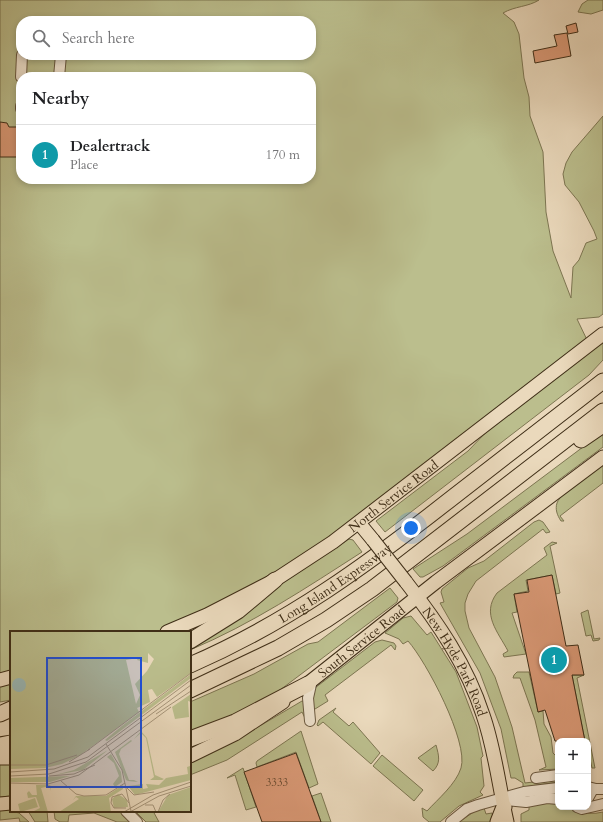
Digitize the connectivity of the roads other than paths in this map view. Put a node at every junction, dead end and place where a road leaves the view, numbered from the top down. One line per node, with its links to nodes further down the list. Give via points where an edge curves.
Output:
1 (22, 60): 3 (street)
2 (60, 60): 4 (street)
3 (21, 72)
4 (59, 72)
5 (603, 334): 11 (main road, North Service Road)
6 (603, 381): 16 (highway, Long Island Expressway, via 381,554 268,627)
7 (603, 411): 10 (highway, Long Island Expressway)
8 (603, 425): 10 (highway, via 568,449)
9 (603, 457): 13 (main road, South Service Road)
10 (541, 460): 20 (highway, Long Island Expressway, via 395,573 332,616 252,662)
11 (359, 522): 12 (main road, North Service Road); 13 (main road, New Hyde Park Road, bridge)
12 (275, 580): 14 (main road, North Service Road); 15 (highway, via 238,611)
13 (418, 596): 19 (main road, South Service Road); 36 (main road, New Hyde Park Road, via 446,635 478,700)
14 (169, 631)
15 (191, 640)
16 (191, 665)
17 (10, 677): 18 (main road)
18 (0, 680)
19 (310, 682): 25 (street); 26 (highway, via 235,722); 29 (main road, South Service Road, via 275,709 235,734)
20 (191, 690)
21 (10, 709): 22 (highway)
22 (0, 714)
23 (10, 718): 24 (highway)
24 (0, 720)
25 (310, 721)
26 (191, 739)
27 (10, 743): 28 (highway)
28 (0, 745)
29 (191, 756)
30 (555, 775): 31 (street)
31 (536, 778)
32 (555, 788): 36 (street, via 524,792)
33 (592, 792): 38 (street)
34 (555, 799): 36 (street)
35 (10, 803): 37 (main road)
36 (503, 803): 42 (street, via 472,807); 43 (highway); 44 (main road, New Hyde Park Road)
37 (0, 804)
38 (602, 805): 39 (street)
39 (591, 807)
40 (127, 812): 41 (street)
41 (136, 822)
42 (451, 822)
43 (498, 822)
44 (507, 822)

